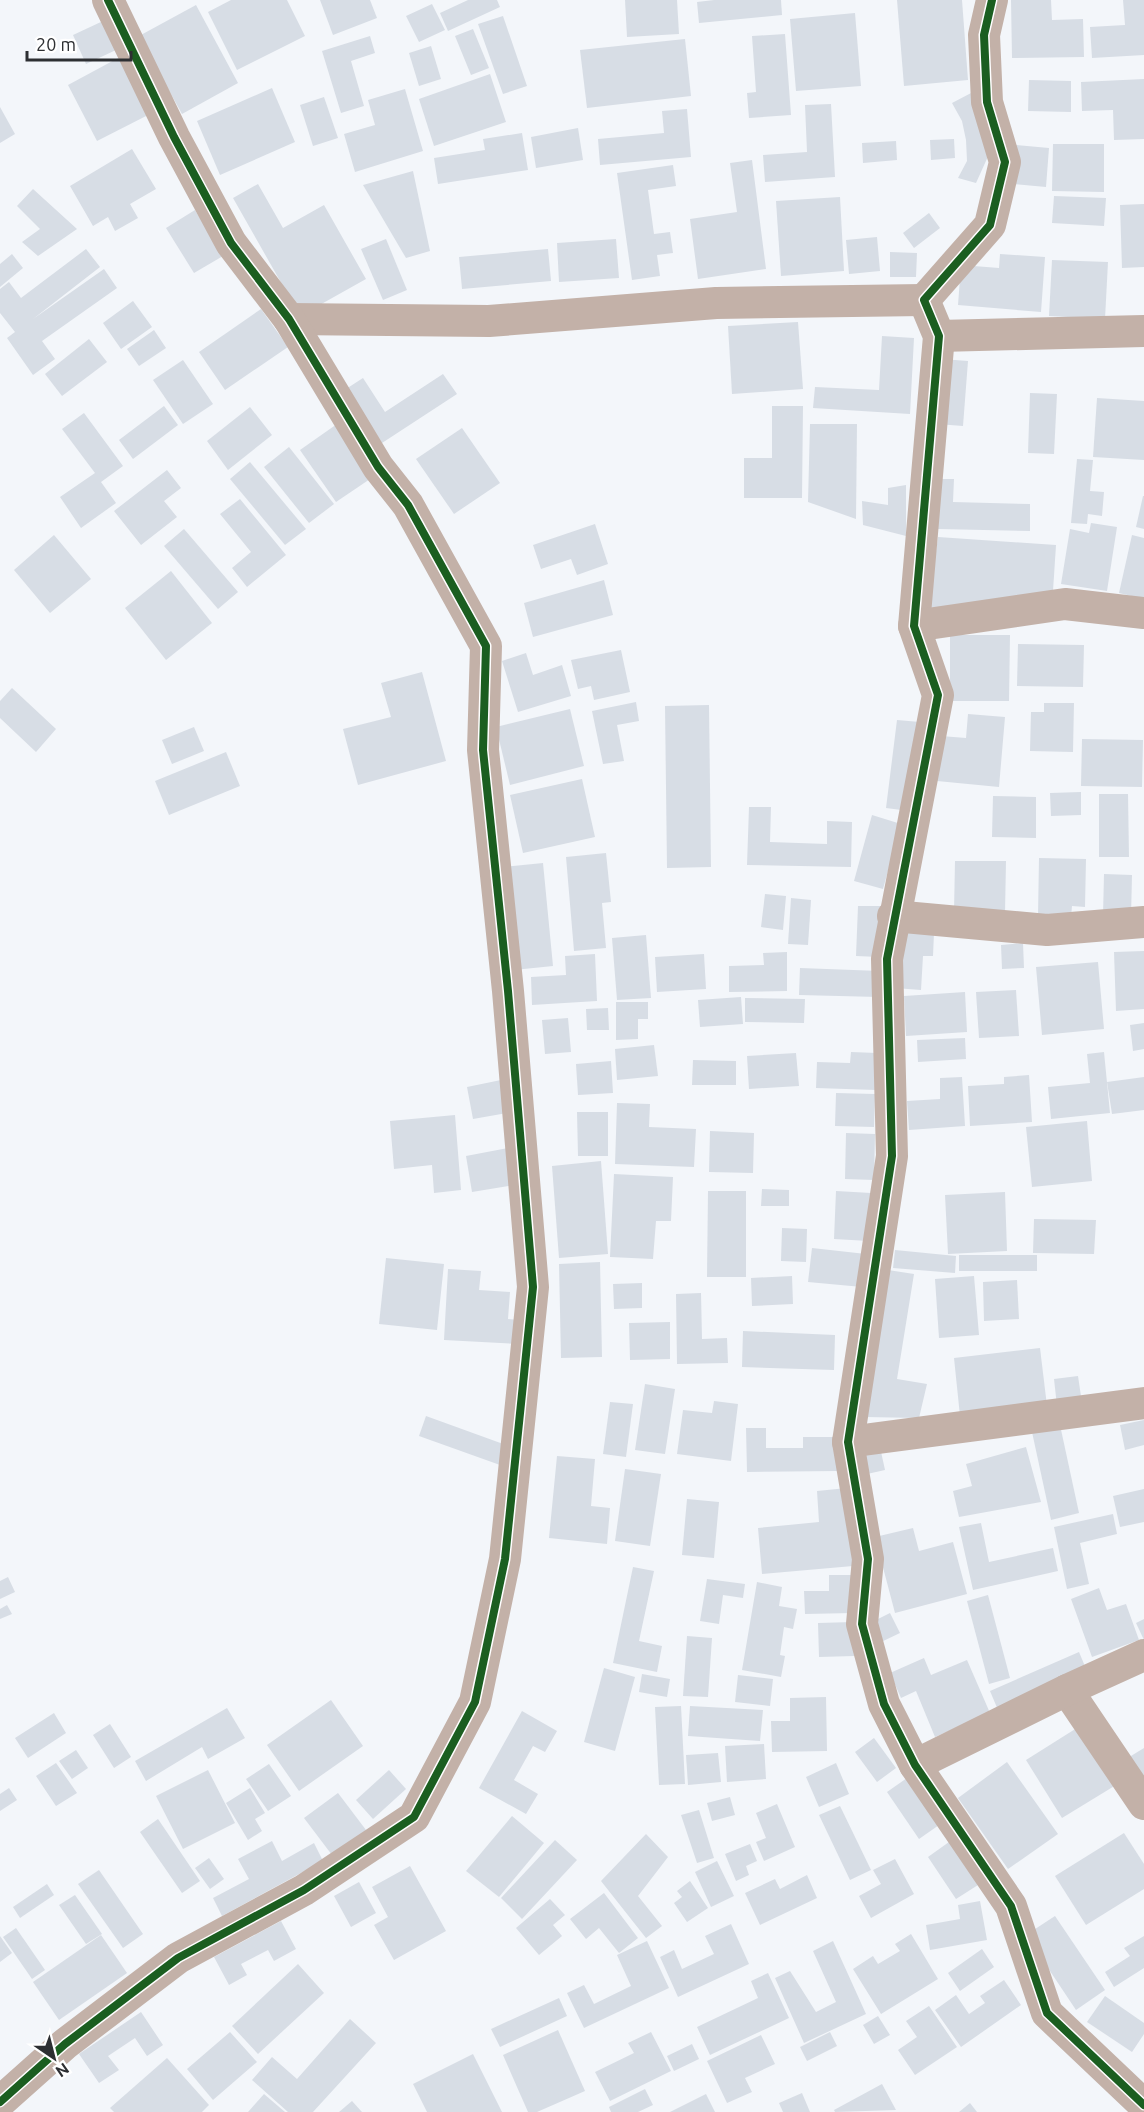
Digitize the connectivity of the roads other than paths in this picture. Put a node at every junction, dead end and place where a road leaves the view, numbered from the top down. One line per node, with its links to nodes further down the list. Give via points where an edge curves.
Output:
1 (108, 0): 4 (street, via 231,243)
2 (992, 0): 3 (street, via 984,35 987,102 1005,162 990,225)
3 (924, 300): 4 (street, via 716,303 489,321); 6 (street)
4 (289, 319): 17 (street, via 378,467 408,506 486,646 483,750 533,1287 504,1559 475,1702 414,1817 304,1890 178,1958 65,2044)
5 (1144, 331): 6 (street)
6 (939, 336): 8 (street)
7 (1144, 613): 8 (street, via 1065,604)
8 (914, 626): 9 (street, via 938,696)
9 (893, 916): 10 (street, via 1047,930); 12 (street, via 887,959 892,1156)
10 (1144, 922)
11 (1144, 1403): 12 (street)
12 (848, 1442): 15 (street, via 868,1559 862,1623 884,1704)
13 (1144, 1655): 14 (street)
14 (1067, 1690): 15 (street); 16 (street)
15 (915, 1765): 18 (street, via 1011,1906 1047,2013)
16 (1144, 1804)
17 (0, 2102)
18 (1144, 2105)

